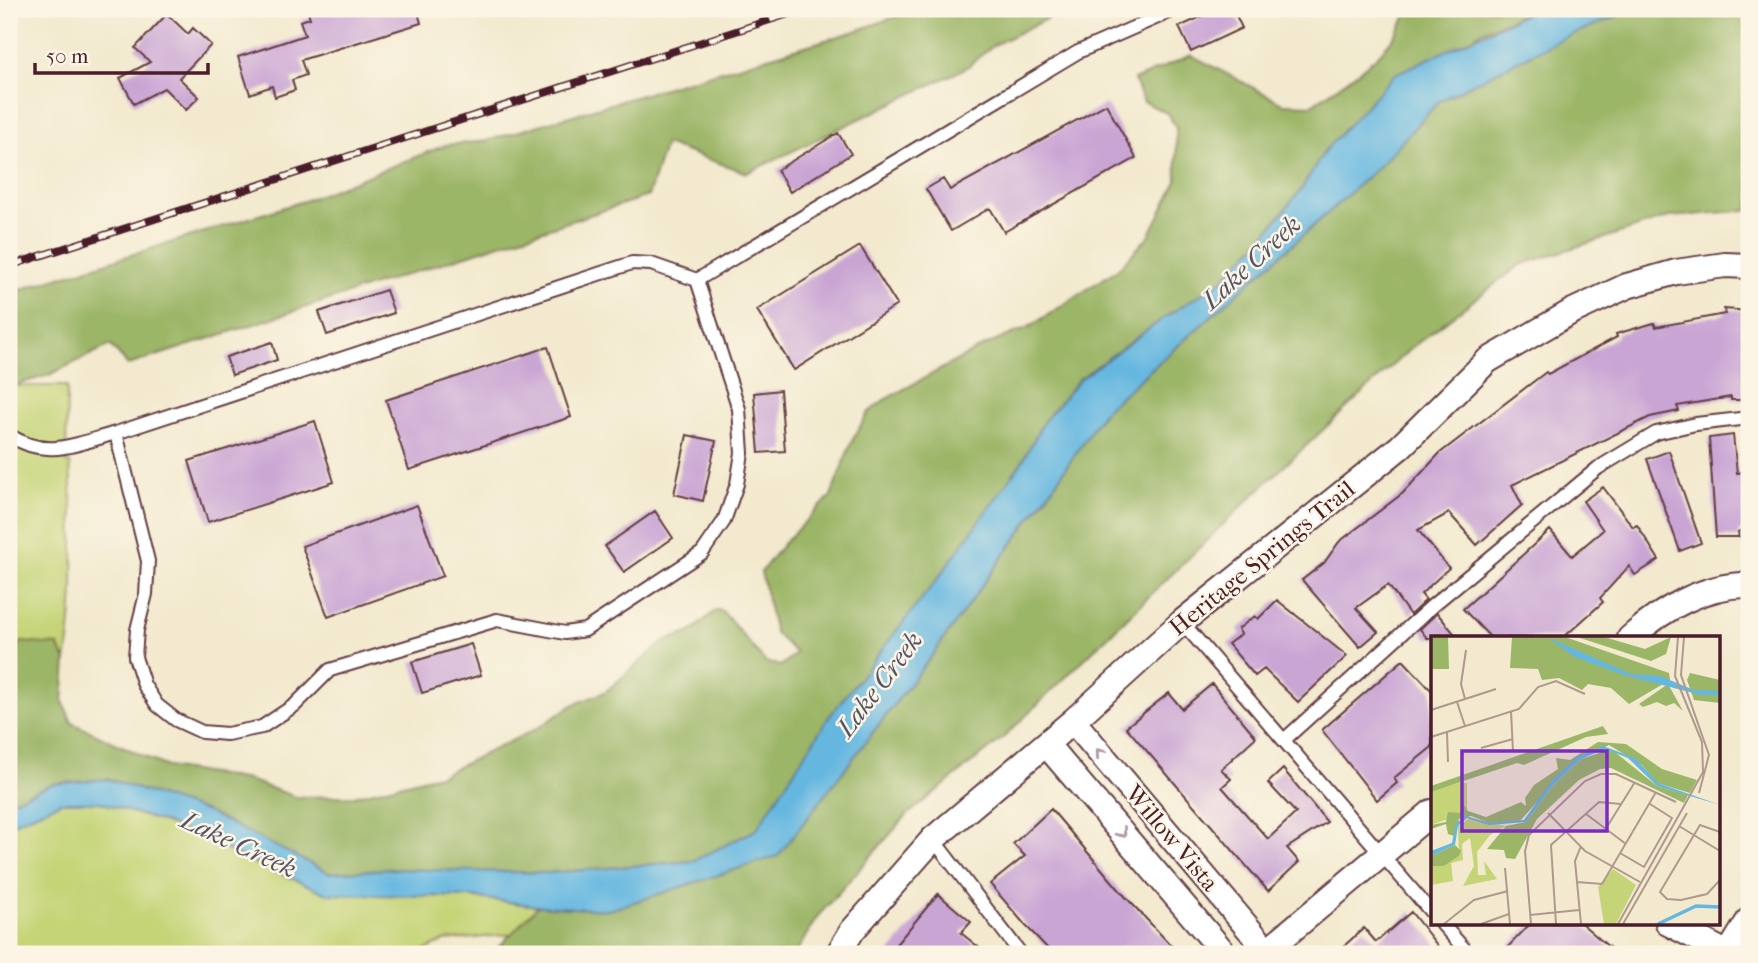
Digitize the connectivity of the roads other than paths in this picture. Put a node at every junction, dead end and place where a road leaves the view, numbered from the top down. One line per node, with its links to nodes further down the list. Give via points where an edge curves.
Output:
1 (1176, 9): 3 (lane, via 1077,52)
2 (1749, 266): 8 (street, Heritage Springs Trail, via 1676,272 1627,286 1571,312 1487,361 1399,447)
3 (697, 280): 5 (lane, via 651,264 632,263); 5 (lane, via 740,410 743,453 724,521 702,553 585,630 565,633 497,620 330,670 295,705 262,727 228,734 202,732 157,705 144,685 135,657 148,561)
4 (1749, 418): 11 (lane, via 1656,433 1598,468 1432,606)
5 (116, 433): 6 (lane, via 53,450 26,447)
6 (9, 435)
7 (1749, 586): 9 (street, via 1730,585 1689,599 1652,618)
8 (1182, 622): 10 (street, Heritage Springs Trail); 11 (lane)
9 (1632, 636)
10 (1073, 721): 12 (street, Heritage Springs Trail); 20 (street, Willow Vista, one-way to 10)
11 (1284, 740): 15 (lane)
12 (1046, 744): 14 (street, Heritage Springs Trail); 23 (street, Willow Vista, one-way to 23)
13 (1431, 814): 15 (street)
14 (933, 839): 21 (street, Heritage Springs Trail); 22 (lane)
15 (1381, 855): 16 (lane); 20 (street)
16 (1431, 911)
17 (1749, 920): 25 (street)
18 (1443, 925): 24 (lane)
19 (1672, 925): 25 (street)
20 (1267, 953)
21 (838, 954)
22 (1021, 954)
23 (1225, 954)
24 (1469, 954)
25 (1728, 954)

